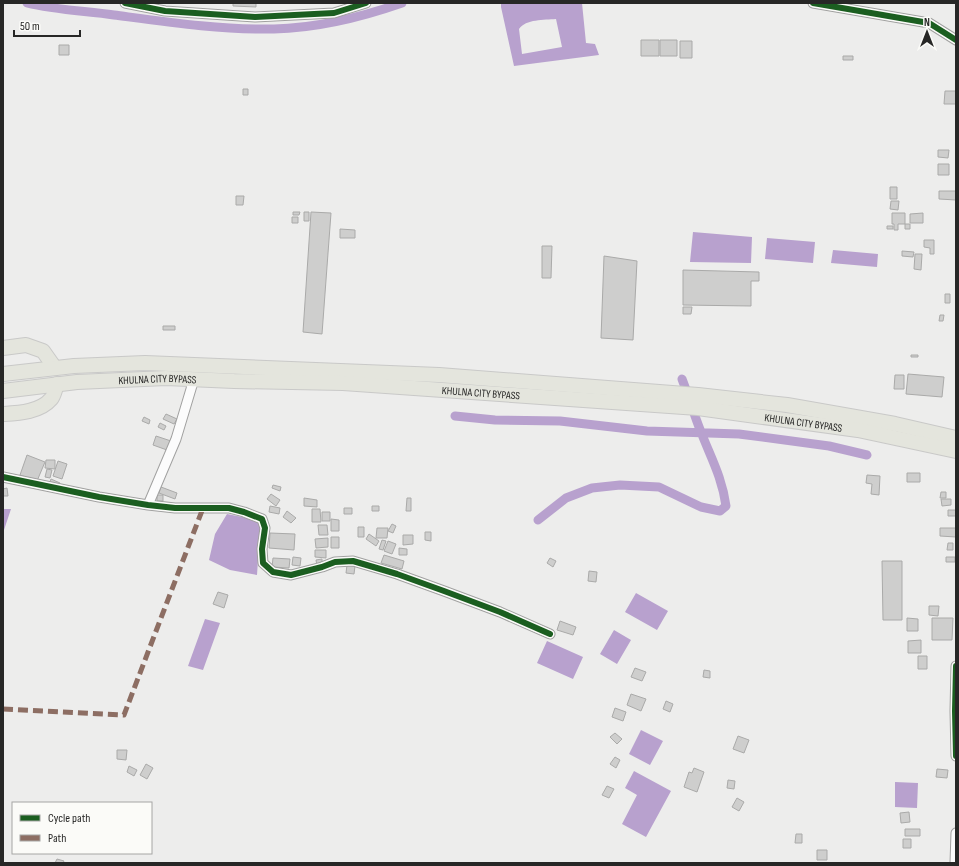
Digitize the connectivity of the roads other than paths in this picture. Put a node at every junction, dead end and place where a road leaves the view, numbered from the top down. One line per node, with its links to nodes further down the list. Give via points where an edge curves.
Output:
1 (125, 3): 2 (street, via 165,11 255,17 334,13)
2 (366, 3)
3 (813, 3): 4 (street, via 929,23)
4 (956, 40)
5 (3, 348): 6 (highway, via 26,345 43,351)
6 (54, 368): 7 (highway, KHULNA CITY BYPASS); 12 (highway, KHULNA CITY BYPASS, via 145,363 439,375 698,395 787,405 895,424)
7 (3, 374)
8 (194, 379): 9 (highway, KHULNA CITY BYPASS, via 122,379); 13 (highway, KHULNA CITY BYPASS, via 343,383 698,408 858,430); 15 (street, via 176,438)
9 (57, 384): 10 (highway, KHULNA CITY BYPASS); 11 (highway, via 52,399 41,406 24,412)
10 (3, 391)
11 (3, 414)
12 (956, 438)
13 (956, 451)
14 (3, 477): 15 (street)
15 (148, 505): 16 (street, via 229,508 262,519 266,528 262,549 263,563 273,572 291,575 322,568 335,562 353,561 444,591)
16 (550, 634)
17 (956, 666): 18 (street)
18 (956, 756)
19 (956, 833): 20 (street)
20 (955, 863)

